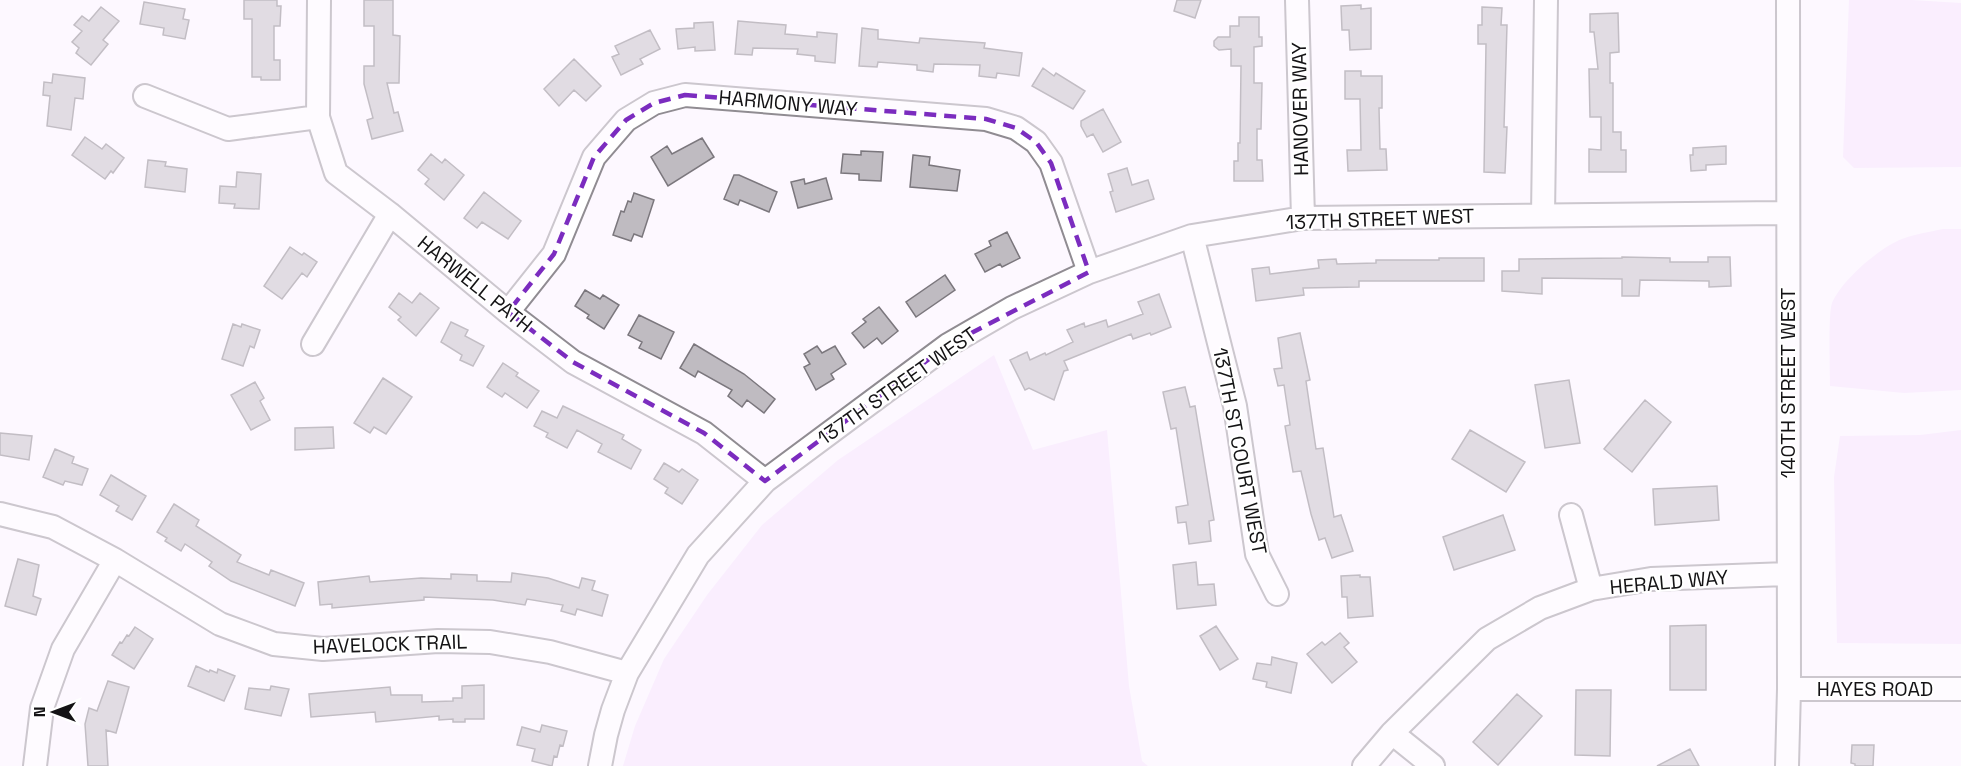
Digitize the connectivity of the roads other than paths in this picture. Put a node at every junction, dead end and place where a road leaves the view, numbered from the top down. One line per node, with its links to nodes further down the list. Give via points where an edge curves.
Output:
1 (319, 0): 6 (street, HARWELL PATH)
2 (1297, 0): 10 (street, HANOVER WAY)
3 (1546, 0): 9 (street)
4 (1788, 0): 7 (street, 140TH STREET WEST)
5 (145, 96): 6 (street, via 228,129)
6 (318, 117): 8 (street, HARWELL PATH, via 336,173)
7 (1787, 213): 9 (street, 137TH STREET WEST); 19 (street, 140TH STREET WEST)
8 (390, 214): 13 (street, HARWELL PATH); 14 (street)
9 (1543, 215): 10 (street, 137TH STREET WEST)
10 (1302, 218): 11 (street, 137TH STREET WEST)
11 (1192, 236): 12 (street, 137TH STREET WEST); 21 (street, 137TH ST COURT WEST, via 1235,406 1257,554)
12 (1089, 272): 13 (street, HARMONY WAY, via 1051,163 1036,142 1016,128 986,119 685,95 654,103 626,120 594,158 554,254); 15 (street, 137TH STREET WEST, via 1012,308 948,345)
13 (508, 312): 15 (street, HARWELL PATH, via 573,362 704,433)
14 (313, 344)
15 (765, 481): 22 (street, 137TH STREET WEST, via 698,555)
16 (0, 514): 18 (street, HAVELOCK TRAIL, via 53,527)
17 (1571, 515): 20 (street)
18 (116, 560): 22 (street, HAVELOCK TRAIL, via 220,624 274,644 323,649 438,641 490,642 550,652); 26 (street, via 63,648 42,708)
19 (1788, 574): 20 (street, HERALD WAY, via 1651,579); 23 (street, 140TH STREET WEST)
20 (1591, 589): 25 (street, HERALD WAY, via 1540,608 1487,639)
21 (1277, 594)
22 (627, 674): 27 (street, 137TH STREET WEST, via 610,718)
23 (1789, 689): 24 (street, HAYES ROAD); 30 (street, 140TH STREET WEST)
24 (1961, 689)
25 (1392, 733): 28 (street, HERALD WAY); 29 (street)
26 (35, 766)
27 (600, 766)
28 (1364, 766)
29 (1433, 766)
30 (1787, 766)

